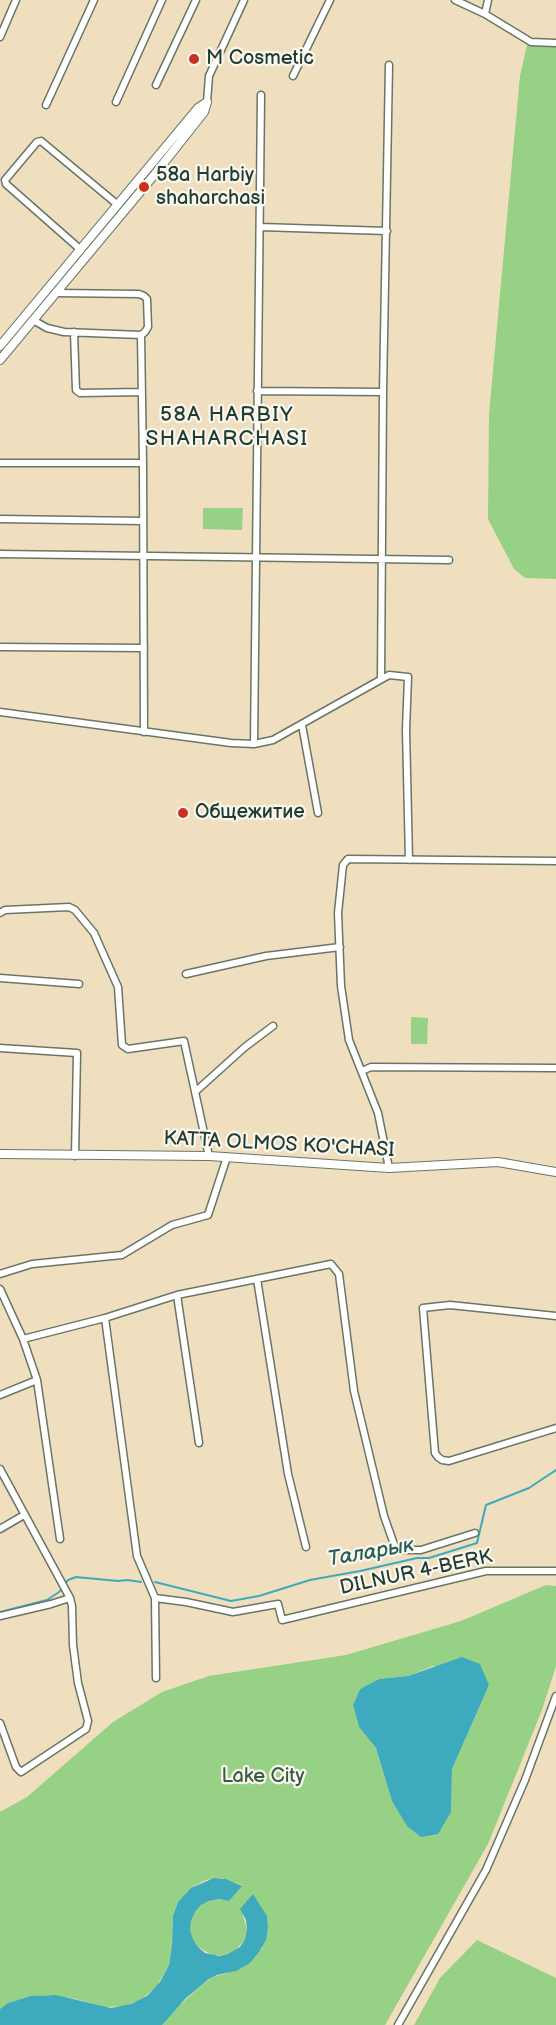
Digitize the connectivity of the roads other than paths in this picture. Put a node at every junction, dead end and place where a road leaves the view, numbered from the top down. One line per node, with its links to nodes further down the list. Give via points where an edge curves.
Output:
1 (16, 0): 10 (street)
2 (94, 0): 18 (street)
3 (162, 0): 16 (street)
4 (196, 0): 14 (street)
5 (244, 0): 17 (street, via 209,76)
6 (330, 0): 13 (street)
7 (455, 0): 9 (street)
8 (488, 0): 9 (street)
9 (485, 14): 11 (street, via 531,42)
10 (0, 37)
11 (556, 43)
12 (389, 65): 21 (street)
13 (293, 75)
14 (156, 85)
15 (261, 95): 20 (street)
16 (116, 102)
17 (207, 102): 19 (street); 23 (street, via 204,112)
18 (46, 105)
19 (118, 205): 22 (street); 22 (street, via 41,141 5,180)
20 (260, 227): 21 (street); 29 (street)
21 (387, 231): 31 (street)
22 (81, 250): 27 (street)
23 (55, 293): 24 (street); 26 (street, via 144,296 148,327)
24 (33, 320): 25 (street, via 47,328); 28 (street)
25 (74, 332): 26 (street); 30 (street, via 76,390)
26 (141, 335): 30 (street)
27 (0, 346)
28 (0, 360)
29 (258, 391): 31 (street); 38 (street)
30 (142, 392): 33 (street)
31 (383, 392): 39 (street)
32 (0, 463): 33 (street)
33 (143, 463): 35 (street)
34 (0, 519): 35 (street)
35 (143, 521): 37 (street)
36 (0, 554): 37 (street)
37 (144, 557): 38 (street); 42 (street)
38 (257, 559): 39 (street); 47 (street)
39 (381, 559): 40 (street); 43 (street)
40 (449, 560)
41 (0, 647): 42 (street)
42 (144, 648): 46 (street)
43 (381, 679): 45 (street); 49 (street, via 408,677)
44 (0, 712): 46 (street)
45 (302, 725): 47 (street, via 273,740); 48 (street)
46 (144, 732): 47 (street)
47 (254, 744)
48 (318, 813)
49 (409, 860): 50 (street); 52 (street, via 348,859 343,865)
50 (556, 861)
51 (0, 913): 60 (street, via 69,907 75,910 94,933 118,987 122,1045 128,1049 184,1041)
52 (340, 947): 53 (street, via 266,956); 59 (street, via 349,1040)
53 (186, 974)
54 (0, 978): 55 (street)
55 (79, 984)
56 (273, 1026): 60 (street)
57 (0, 1048): 62 (street, via 78,1053)
58 (556, 1068): 59 (street, via 371,1067)
59 (362, 1071): 65 (street, via 378,1113)
60 (195, 1092): 63 (street)
61 (0, 1154): 62 (street, KATTA OLMOS KO'CHASI)
62 (75, 1156): 63 (street, KATTA OLMOS KO'CHASI)
63 (209, 1156): 64 (street, KATTA OLMOS KO'CHASI)
64 (227, 1157): 65 (street, KATTA OLMOS KO'CHASI); 67 (street, via 208,1215 172,1225 122,1255 32,1264)
65 (388, 1168): 66 (street, KATTA OLMOS KO'CHASI, via 498,1162)
66 (556, 1172)
67 (0, 1274)
68 (257, 1279): 70 (street); 83 (street, via 331,1264 339,1274 354,1391 396,1550 421,1550); 85 (street, via 288,1474)
69 (0, 1289): 71 (street)
70 (177, 1295): 74 (street); 79 (street)
71 (7, 1304): 72 (street); 75 (street)
72 (0, 1308)
73 (556, 1316): 78 (street, via 450,1305 423,1308 438,1457 449,1461)
74 (105, 1318): 75 (street); 88 (street, via 137,1556)
75 (23, 1339): 76 (street)
76 (36, 1380): 77 (street); 84 (street)
77 (0, 1395)
78 (556, 1428)
79 (199, 1443)
80 (0, 1469): 81 (street)
81 (24, 1515): 82 (street); 87 (street)
82 (0, 1528)
83 (475, 1533)
84 (60, 1539)
85 (306, 1547)
86 (556, 1571): 88 (street, DILNUR 4-BERK, via 486,1571 282,1620 278,1604 232,1612)
87 (70, 1598): 89 (street); 92 (street, via 86,1729 21,1772)
88 (155, 1598): 90 (street)
89 (0, 1616)
90 (156, 1678)
91 (556, 1696): 93 (street, via 486,1870)
92 (0, 1723)
93 (398, 2025)

